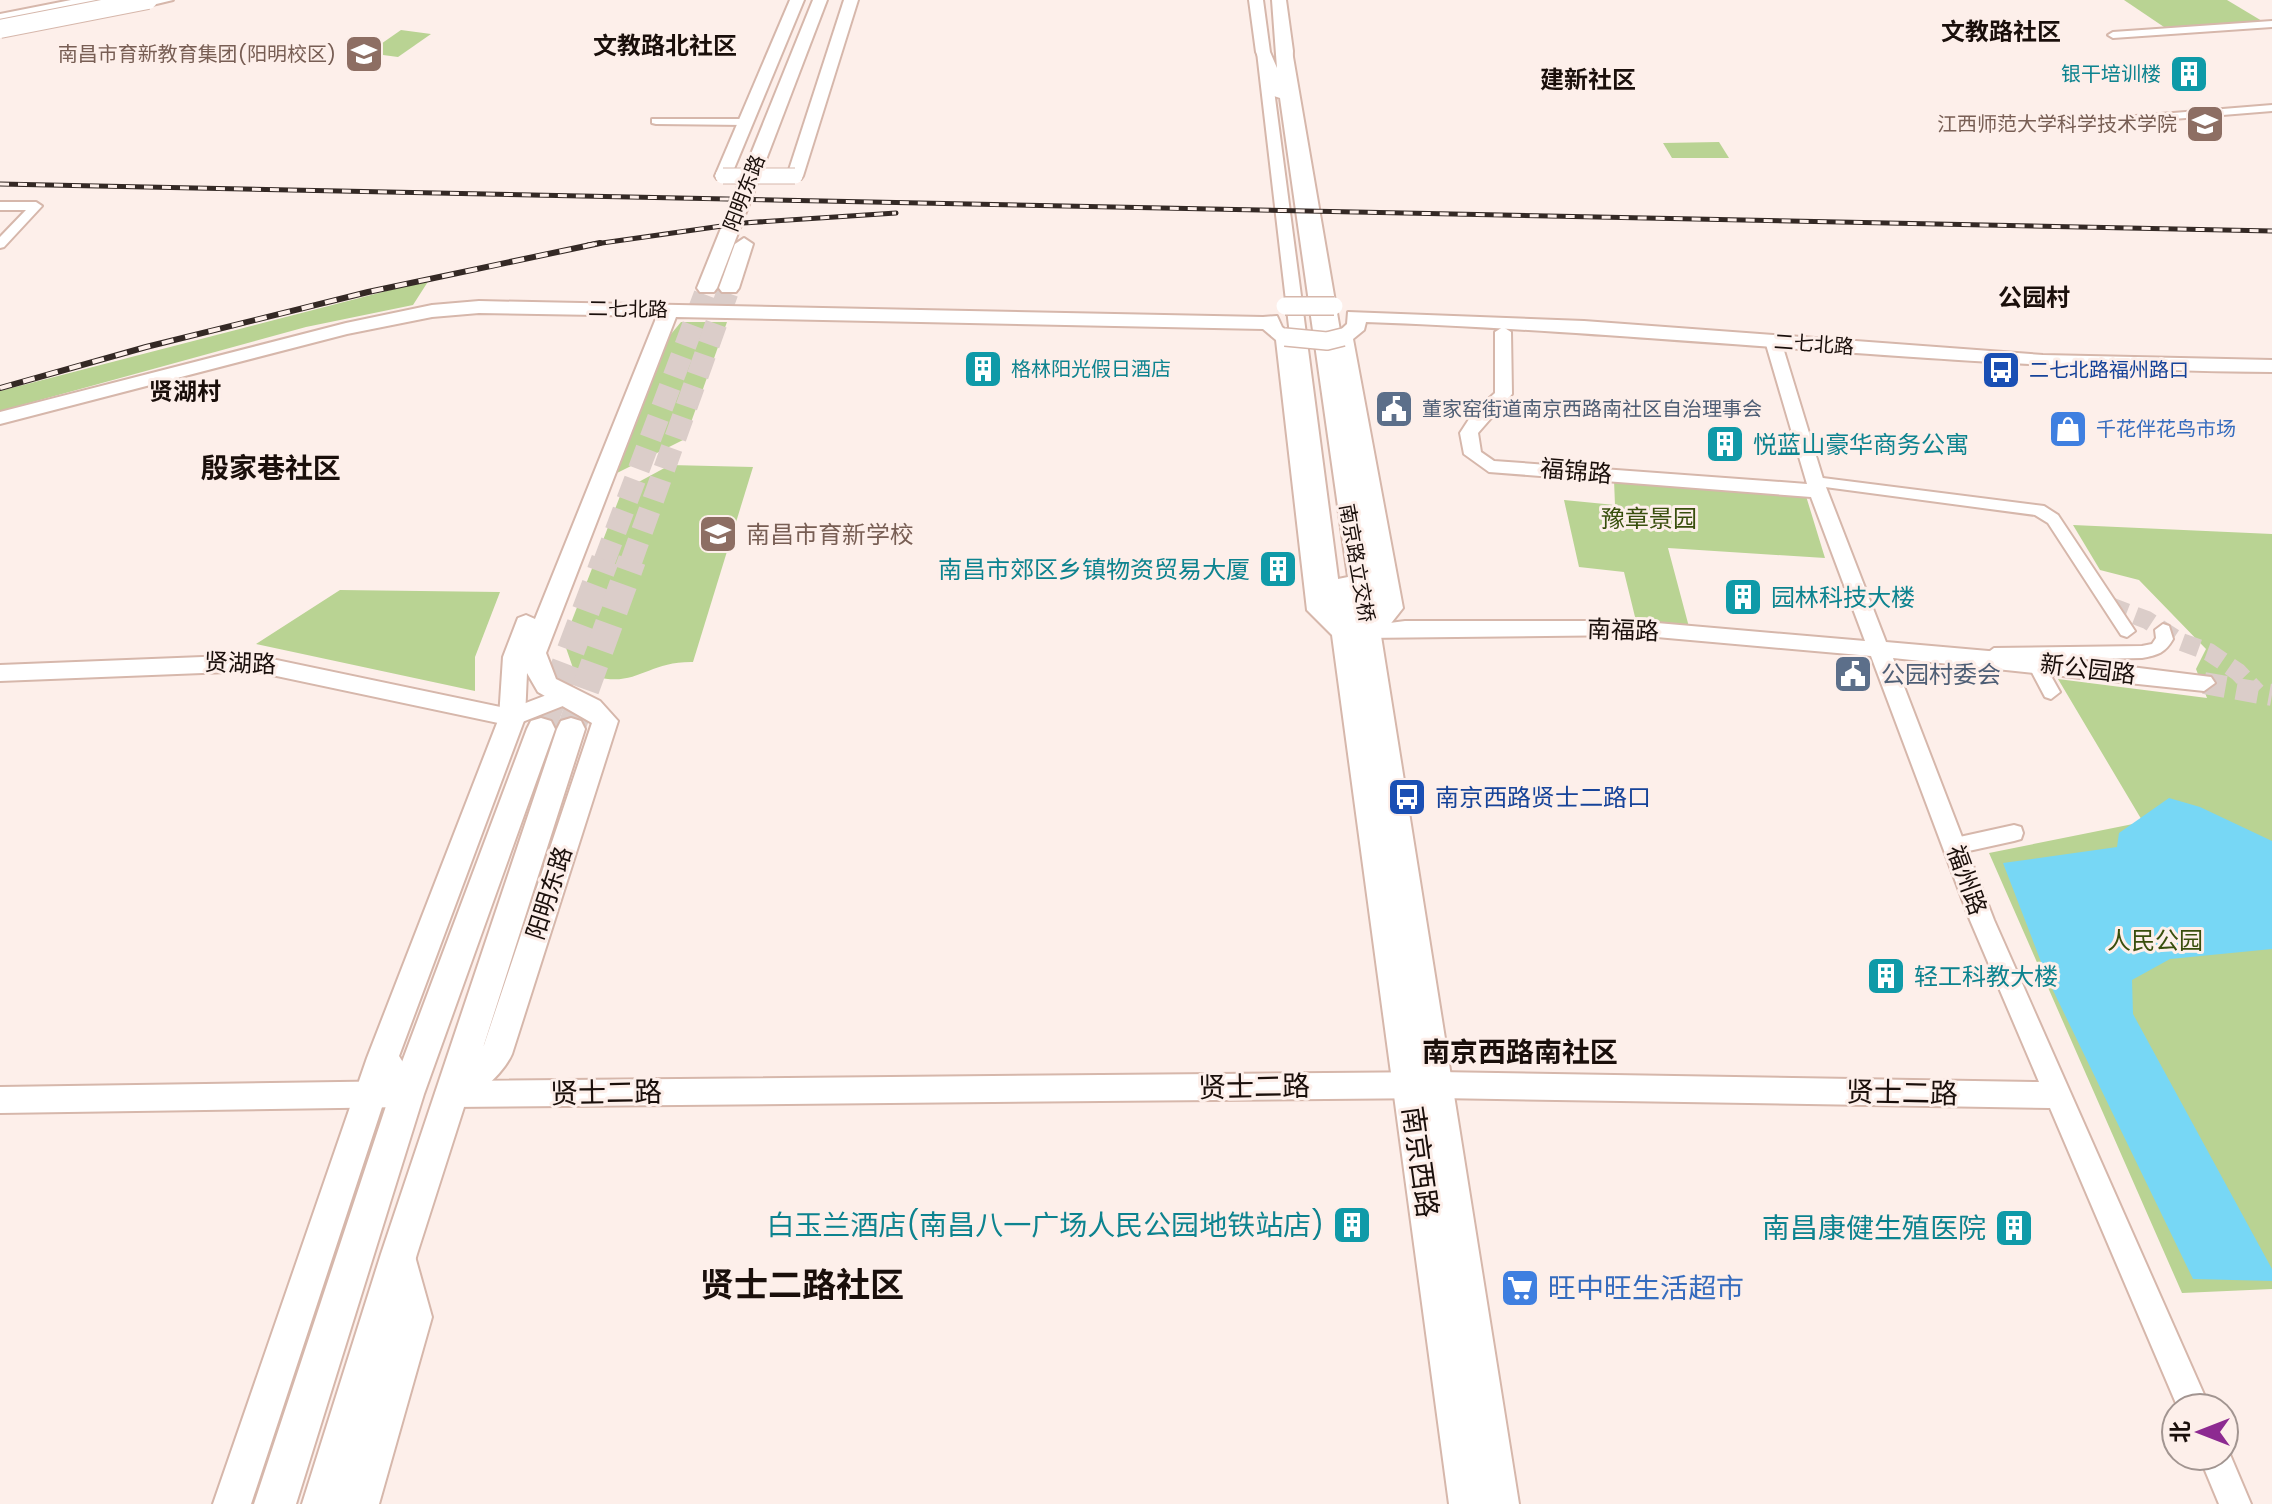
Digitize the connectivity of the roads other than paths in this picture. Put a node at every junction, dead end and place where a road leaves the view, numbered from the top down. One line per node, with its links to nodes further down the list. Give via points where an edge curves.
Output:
1 (94, 0): 12 (main road)
2 (148, 0): 14 (highway, bridge)
3 (166, 0): 14 (main road)
4 (797, 0): 20 (main road)
5 (809, 0): 16 (main road, 阳明东路, via 789,50)
6 (820, 0): 16 (main road, 阳明东路)
7 (832, 0): 16 (main road, 阳明东路)
8 (840, 0): 16 (main road, 阳明东路, via 820,53)
9 (851, 0): 20 (main road, bridge, via 795,176 723,176)
10 (1256, 0): 38 (main road, 南京路立交桥, via 1263,52 1274,77 1348,604)
11 (1279, 0): 38 (main road, 南京路立交桥, via 1286,91 1361,604)
12 (0, 18)
13 (2272, 24): 15 (street)
14 (0, 31)
15 (2113, 35)
16 (787, 101): 23 (main road, 阳明东路); 24 (main road, 阳明东路)
17 (2272, 108): 18 (street)
18 (2136, 119)
19 (656, 121): 20 (street)
20 (745, 122)
21 (0, 206): 22 (street, via 36,206)
22 (0, 244)
23 (707, 288)
24 (729, 288)
25 (1285, 306): 26 (street, bridge); 29 (main road, via 1272,313)
26 (1334, 306): 28 (main road)
27 (662, 310): 29 (main road, 二七北路); 34 (main road, 二七北路, via 432,311 267,347); 44 (main road, via 523,631); 46 (main road, 阳明东路, via 534,653 542,679)
28 (1352, 326): 29 (street, 二七北路, bridge, via 1327,341); 30 (main road, 二七北路); 31 (main road, 二七北路, via 1511,321); 38 (main road, via 1391,608)
29 (1277, 330): 38 (main road, via 1319,610)
30 (1503, 332): 31 (main road, 二七北路); 35 (street, 福锦路, via 1504,394 1469,433 1473,454 1489,466)
31 (1775, 347): 32 (main road, 二七北路, via 2153,368); 33 (main road, 二七北路, via 2152,377); 35 (street, 福州路)
32 (2272, 366)
33 (2272, 375)
34 (0, 418)
35 (1816, 487): 37 (street, 福锦路, via 2039,510 2053,519); 39 (street, 福州路)
36 (2163, 630): 40 (street, via 2165,639 2157,649 2142,652)
37 (2127, 631)
38 (1357, 632): 39 (street, 南福路, via 1634,628); 51 (main road, 南京西路)
39 (1876, 651): 40 (street, 新公园路); 49 (street, 福州路)
40 (1928, 654): 41 (street, 新公园路)
41 (2035, 663): 43 (street, 新公园路); 45 (street)
42 (0, 671): 44 (street, 贤湖路, via 258,659 493,705 507,702); 47 (street, 贤湖路, via 253,663)
43 (2204, 683)
44 (513, 688): 47 (main road)
45 (2051, 692)
46 (565, 696): 47 (street); 54 (main road, 阳明东路, via 596,707 605,721 497,1054)
47 (512, 718): 50 (main road)
48 (2014, 833): 49 (street)
49 (1955, 846): 55 (street, 福州路)
50 (383, 1058): 52 (main road); 53 (main road)
51 (1423, 1085): 54 (street, 贤士二路); 55 (street, 贤士二路); 64 (main road, 南京西路); 65 (main road, 南京西路)
52 (369, 1094): 53 (street); 56 (street); 60 (main road)
53 (407, 1094): 54 (main road, 阳明东路, via 556,729); 61 (main road, 阳明东路)
54 (451, 1094): 57 (main road, 阳明东路)
55 (2058, 1095): 58 (street, 福州路)
56 (0, 1100)
57 (399, 1254): 62 (main road, 阳明东路); 63 (main road, via 414,1317)
58 (2187, 1392)
59 (2222, 1472): 66 (street)
60 (232, 1504)
61 (275, 1504)
62 (323, 1504)
63 (360, 1504)
64 (1468, 1504)
65 (1500, 1504)
66 (2235, 1504)

